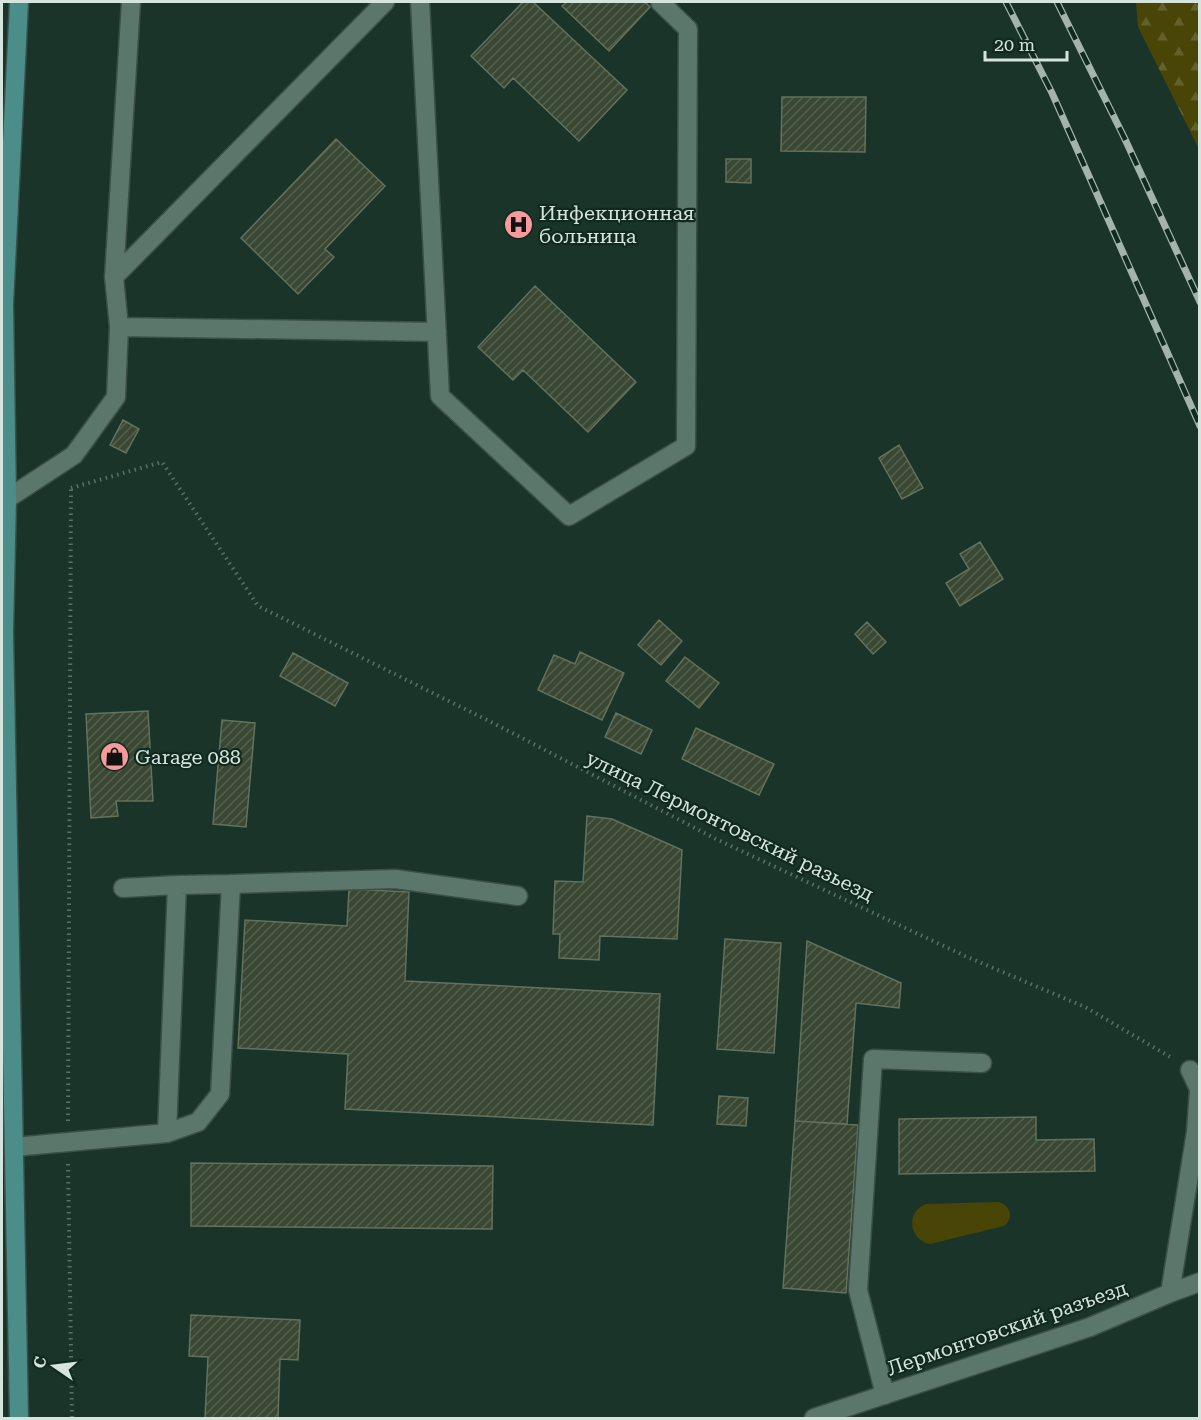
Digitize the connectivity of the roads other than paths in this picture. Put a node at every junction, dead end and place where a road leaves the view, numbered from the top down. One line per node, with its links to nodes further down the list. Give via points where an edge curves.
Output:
1 (19, 2): 9 (main road, via 4,304)
2 (131, 2): 6 (street)
3 (385, 2): 6 (street)
4 (420, 2): 8 (street)
5 (660, 2): 8 (street, via 688,28 686,446 568,516 440,396)
6 (114, 277): 7 (street)
7 (119, 327): 8 (street); 9 (street, via 116,397 74,455)
8 (437, 332)
9 (7, 499): 10 (main road)
10 (3, 633): 19 (main road)
11 (231, 884): 12 (street); 14 (street, via 395,879); 18 (street, via 220,1094 198,1122)
12 (177, 885): 13 (street); 18 (street)
13 (123, 888)
14 (518, 896)
15 (982, 1063): 22 (street, via 873,1059 858,1290)
16 (1190, 1070): 17 (street)
17 (1199, 1090): 21 (street)
18 (167, 1133): 19 (street)
19 (14, 1147): 23 (main road)
20 (1200, 1282): 21 (street, Лермонтовский разъезд)
21 (1170, 1293): 22 (street, Лермонтовский разъезд, via 1090,1327)
22 (885, 1395): 24 (street, Лермонтовский разъезд)
23 (19, 1419)
24 (814, 1419)

